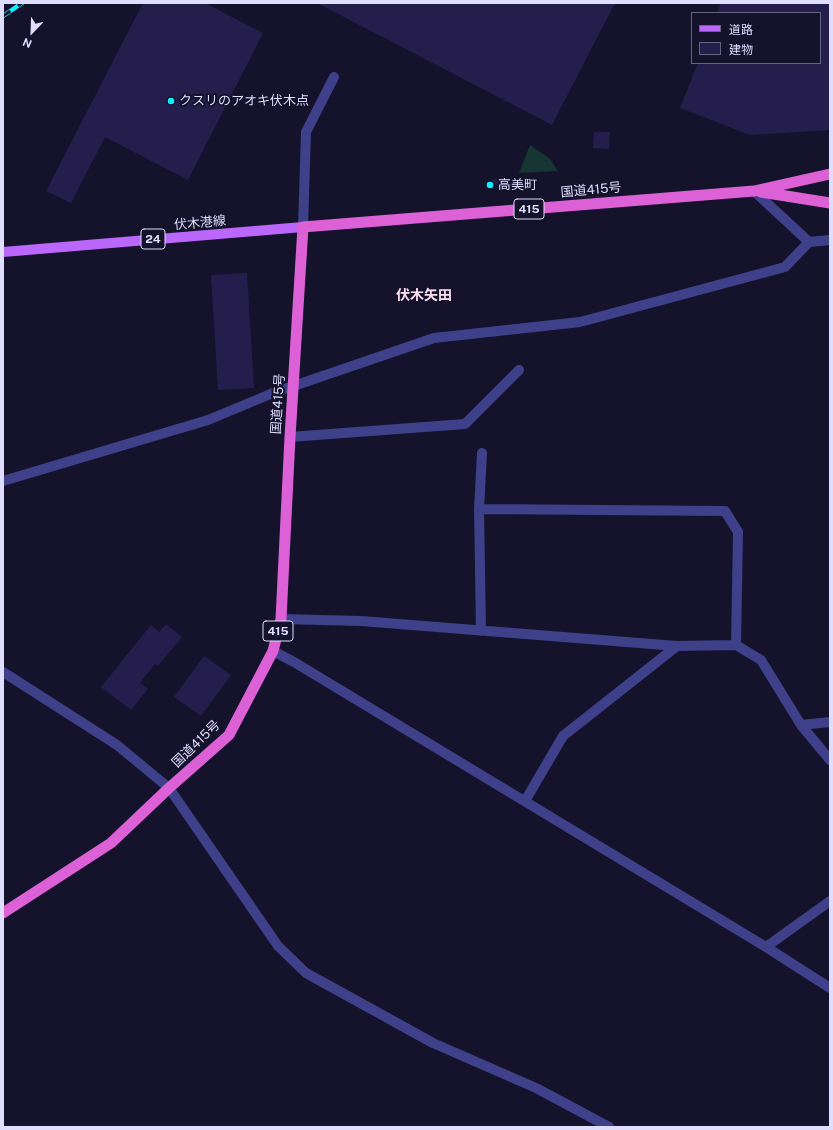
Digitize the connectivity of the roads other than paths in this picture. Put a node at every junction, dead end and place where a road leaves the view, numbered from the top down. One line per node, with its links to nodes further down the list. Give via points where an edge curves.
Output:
1 (334, 77): 5 (street, via 306,132)
2 (830, 174): 3 (highway, 国道415号 / 415)
3 (754, 192): 4 (highway, 国道415号 / 415); 5 (highway, 国道415号 / 415); 7 (street)
4 (830, 203)
5 (303, 227): 8 (main road, 伏木港線 / 24); 10 (highway, 国道415号 / 415)
6 (830, 240): 7 (street)
7 (809, 242): 10 (street, via 785,267 580,322 434,338)
8 (3, 252)
9 (519, 370): 11 (street, via 465,424)
10 (293, 386): 11 (highway, 国道415号 / 415); 13 (street, via 208,420)
11 (290, 437): 15 (highway, 国道415号 / 415)
12 (482, 453): 14 (street)
13 (3, 480)
14 (479, 510): 16 (street); 17 (street, via 725,511 738,532)
15 (281, 619): 16 (street, via 361,621); 19 (highway, 国道415号 / 415)
16 (481, 631): 18 (street)
17 (736, 645): 18 (street); 22 (street, via 761,660)
18 (677, 646): 25 (street, via 563,736)
19 (273, 651): 24 (highway, 国道415号 / 415, via 229,735); 25 (street)
20 (3, 672): 24 (street, via 117,745)
21 (830, 722): 22 (street)
22 (801, 725): 23 (street)
23 (830, 760)
24 (169, 788): 27 (highway, 国道415号 / 415, via 111,843); 30 (street, via 278,946 306,973 433,1043 536,1088)
25 (525, 801): 28 (street)
26 (830, 901): 28 (street)
27 (4, 910)
28 (766, 946): 29 (street)
29 (830, 988)
30 (609, 1127)

